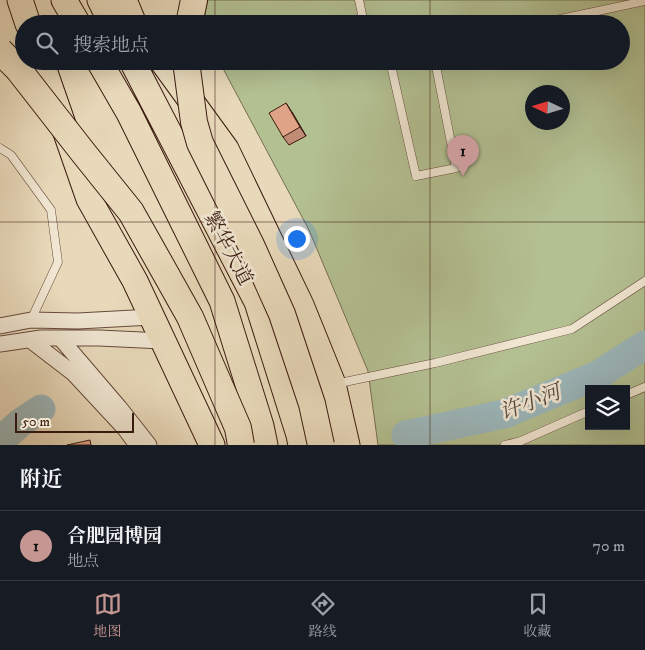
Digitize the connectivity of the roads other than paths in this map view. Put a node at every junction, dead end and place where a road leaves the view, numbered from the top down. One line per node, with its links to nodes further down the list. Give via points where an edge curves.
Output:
1 (20, 0): 8 (main road)
2 (64, 0): 9 (main road)
3 (100, 0): 10 (main road)
4 (124, 0): 11 (main road)
5 (194, 0): 12 (highway)
6 (359, 0): 13 (lane)
7 (641, 1): 14 (lane)
8 (25, 15)
9 (73, 15)
10 (108, 15)
11 (130, 15)
12 (190, 15)
13 (362, 15)
14 (578, 15)
15 (0, 52): 16 (highway, bridge)
16 (15, 66)
17 (19, 70): 41 (highway, bridge, via 131,212 190,317 238,428)
18 (44, 70): 27 (main road, via 89,199)
19 (104, 70): 42 (main road, 繁华大道, via 129,113 222,301)
20 (137, 70): 43 (main road, 繁华大道, via 257,302)
21 (169, 70): 34 (main road, via 226,149 301,305)
22 (187, 70): 44 (highway, bridge, via 200,143 282,314)
23 (392, 70): 24 (lane, via 416,176 456,168)
24 (437, 70)
25 (0, 148): 28 (lane, via 11,155 51,210 58,262)
26 (645, 281): 34 (lane, via 572,329)
27 (152, 317): 28 (street, via 78,322); 32 (main road)
28 (32, 320): 29 (street)
29 (0, 326)
30 (60, 338): 31 (street); 32 (street); 39 (street)
31 (30, 340): 33 (street); 38 (street, via 73,373)
32 (163, 341): 40 (main road)
33 (0, 344)
34 (333, 384): 45 (main road)
35 (645, 387): 36 (lane)
36 (630, 393)
37 (585, 413): 46 (lane, via 521,441)
38 (137, 445)
39 (150, 445)
40 (212, 445)
41 (241, 445)
42 (265, 445)
43 (301, 445)
44 (322, 445)
45 (347, 445)
46 (504, 445)

